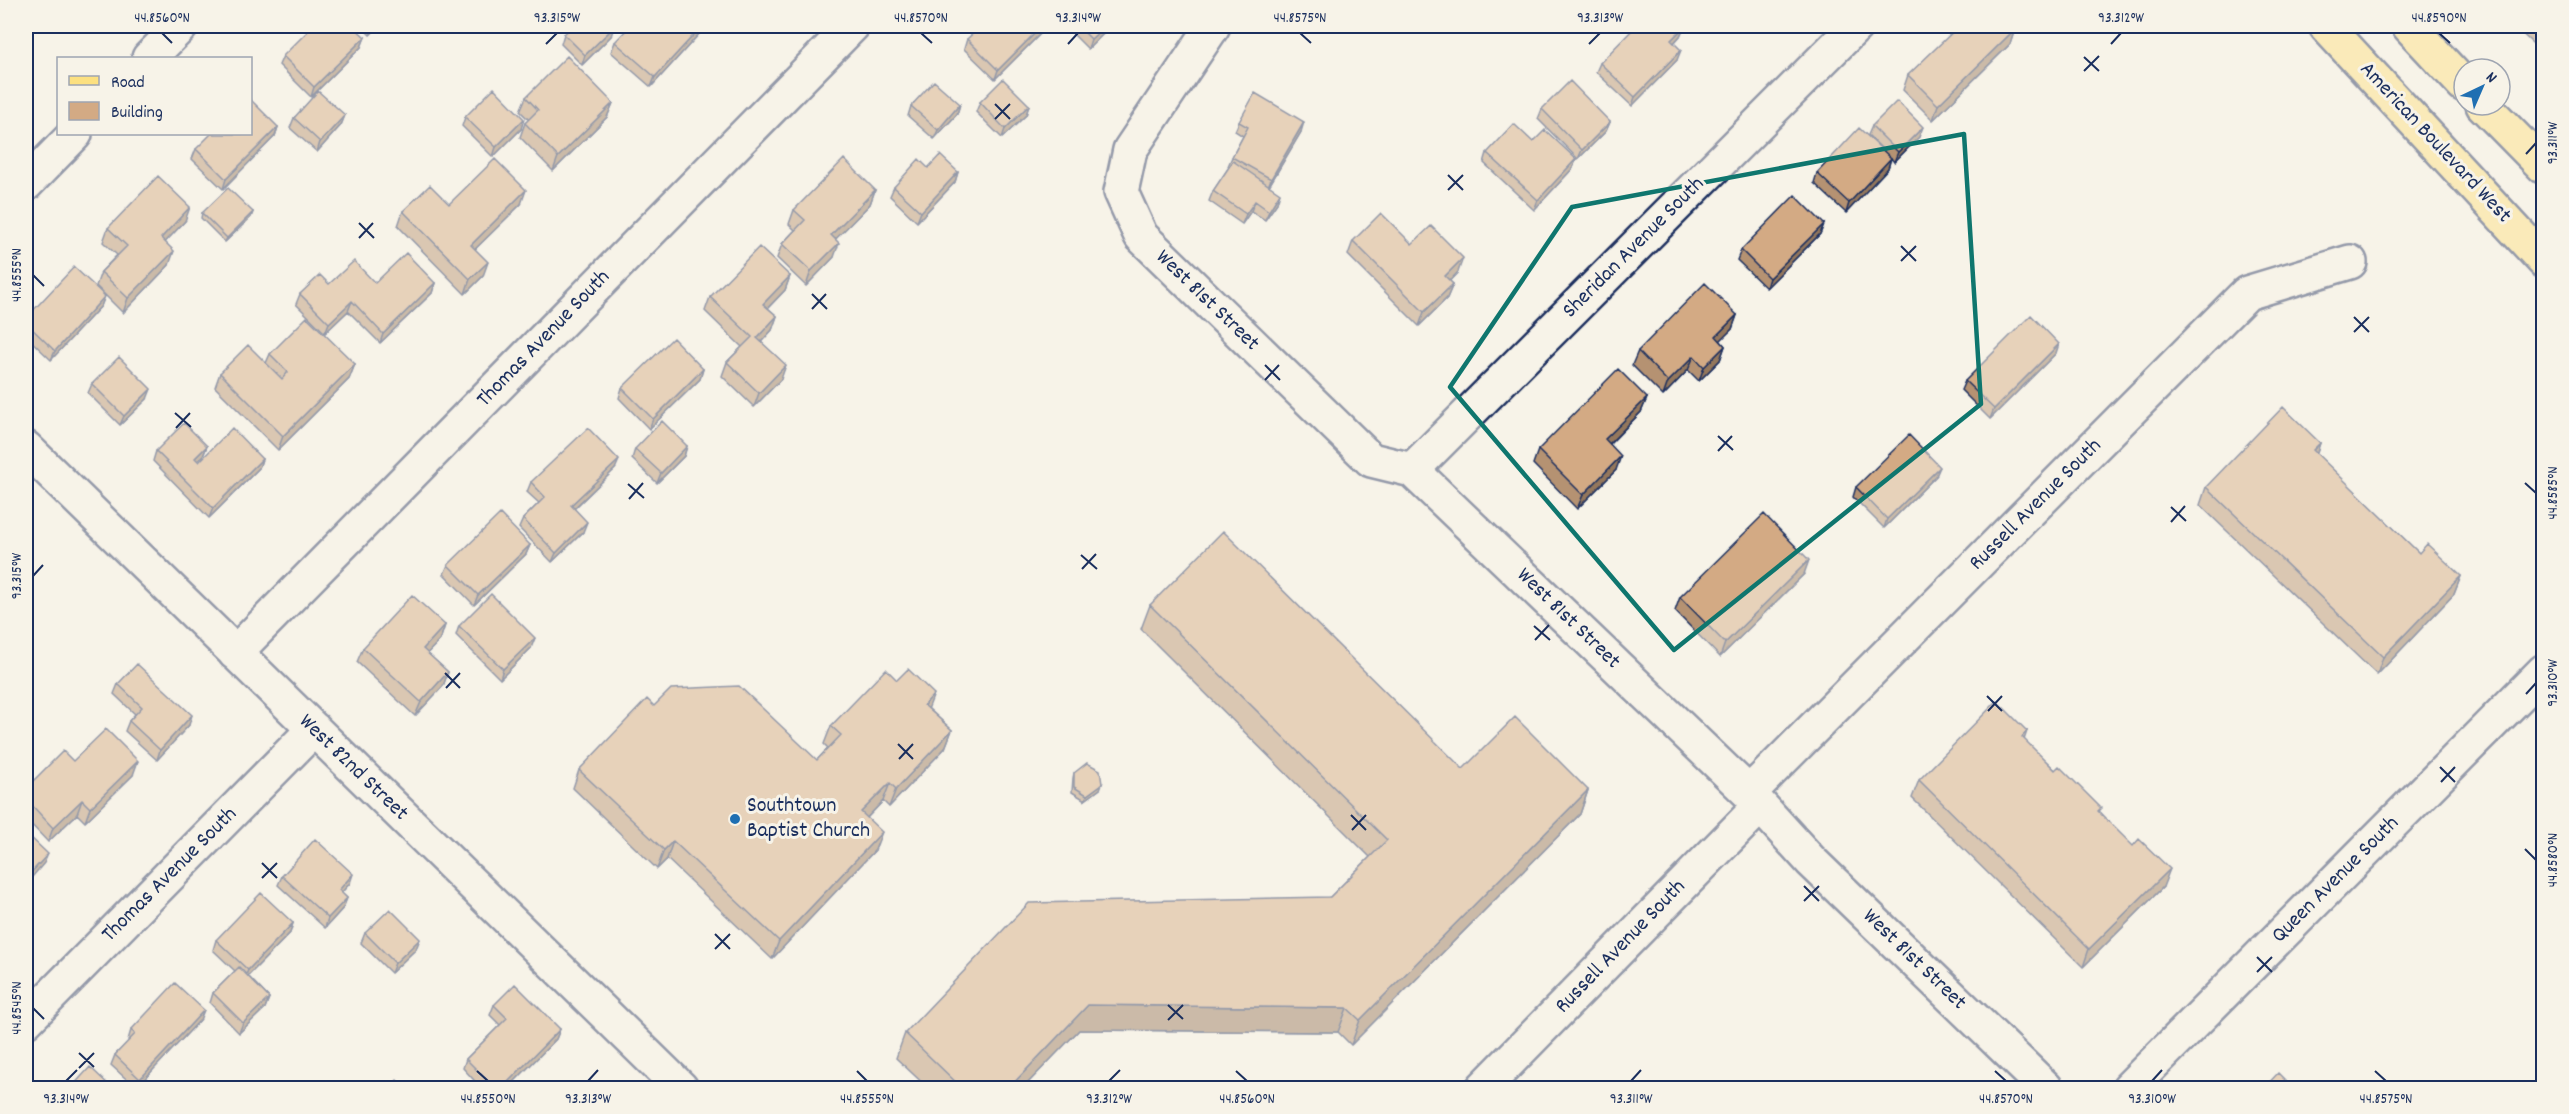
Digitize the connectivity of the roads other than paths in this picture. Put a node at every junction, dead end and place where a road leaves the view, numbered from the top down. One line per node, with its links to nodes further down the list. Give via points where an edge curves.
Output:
1 (181, 26): 7 (street)
2 (852, 26): 17 (street, Thomas Avenue South)
3 (1213, 26): 16 (street, West 81st Street, via 1130,150 1121,192 1141,236 1371,460)
4 (1856, 26): 16 (street, Sheridan Avenue South)
5 (2326, 26): 13 (main road, American Boulevard West)
6 (2409, 26): 8 (main road)
7 (150, 57)
8 (2452, 72)
9 (2495, 117): 11 (main road)
10 (74, 135): 12 (street)
11 (2544, 167)
12 (26, 184)
13 (2544, 261)
14 (2350, 262): 20 (street, Russell Avenue South, via 2247,293)
15 (26, 448): 17 (street, West 82nd Street)
16 (1412, 470): 20 (street, West 81st Street)
17 (235, 653): 19 (street, West 82nd Street)
18 (2544, 671): 25 (street, Queen Avenue South)
19 (314, 729): 21 (street, Thomas Avenue South); 22 (street, West 82nd Street)
20 (1755, 800): 23 (street, Russell Avenue South); 24 (street, West 81st Street, via 1810,861)
21 (26, 1021)
22 (665, 1083)
23 (1483, 1089)
24 (2046, 1089)
25 (2129, 1089)

